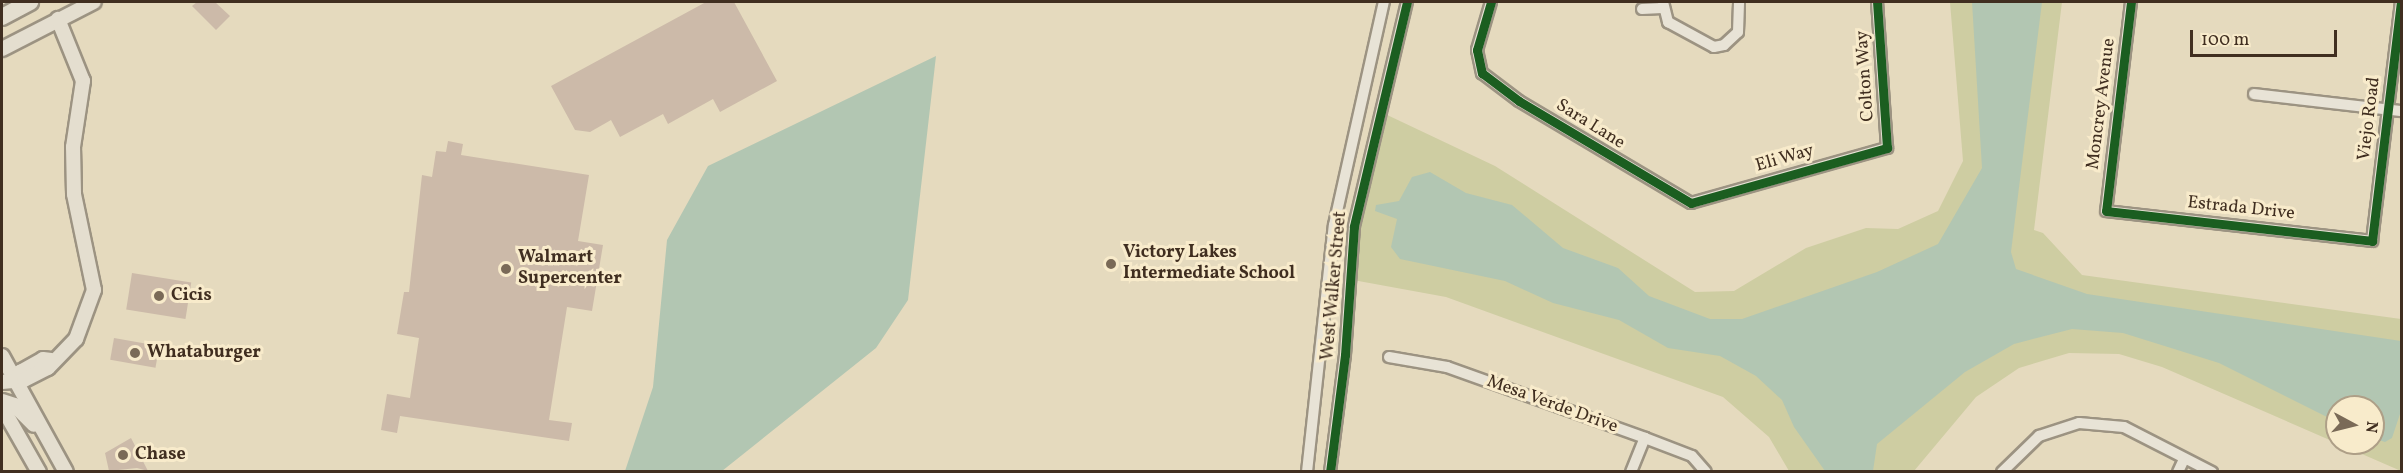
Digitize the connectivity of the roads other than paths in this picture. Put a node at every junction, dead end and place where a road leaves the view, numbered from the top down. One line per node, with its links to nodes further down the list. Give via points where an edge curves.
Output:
1 (30, 2): 12 (highway)
2 (94, 2): 13 (main road)
3 (1384, 2): 32 (street, West Walker Street, via 1334,225)
4 (1407, 2): 33 (street, West Walker Street, via 1354,225 1346,355)
5 (1491, 2): 19 (street, Sara Lane, via 1477,50 1477,66 1519,101)
6 (1739, 2): 10 (street, via 1738,32 1724,45 1714,47 1676,28)
7 (1877, 2): 18 (street, Colton Way)
8 (2131, 2): 20 (street, Moncrey Avenue)
9 (2401, 2): 16 (street, Viejo Road)
10 (1663, 5): 11 (street)
11 (1642, 9)
12 (2, 17)
13 (58, 19): 14 (main road); 24 (main road, via 83,81 73,147 74,195 94,290 76,339 51,360 43,359)
14 (2, 49)
15 (2254, 93): 16 (street)
16 (2388, 110): 17 (street); 21 (street, Viejo Road)
17 (2402, 111)
18 (1887, 148): 19 (street, Eli Way)
19 (1691, 203)
20 (2106, 211): 21 (street, Estrada Drive)
21 (2372, 241)
22 (2, 356): 24 (main road)
23 (1389, 357): 28 (street, Mesa Verde Drive, via 1448,367)
24 (11, 380): 27 (main road)
25 (2, 402): 27 (main road, via 14,405)
26 (2, 407): 30 (main road)
27 (43, 431): 31 (main road)
28 (1645, 438): 34 (street); 35 (street, Mesa Verde Drive, via 1692,456)
29 (2184, 459): 36 (street, via 2124,427 2079,423 2039,436); 37 (street); 38 (street)
30 (39, 471)
31 (66, 471)
32 (1307, 471)
33 (1330, 471)
34 (1631, 471)
35 (1706, 471)
36 (2002, 471)
37 (2178, 471)
38 (2211, 471)

